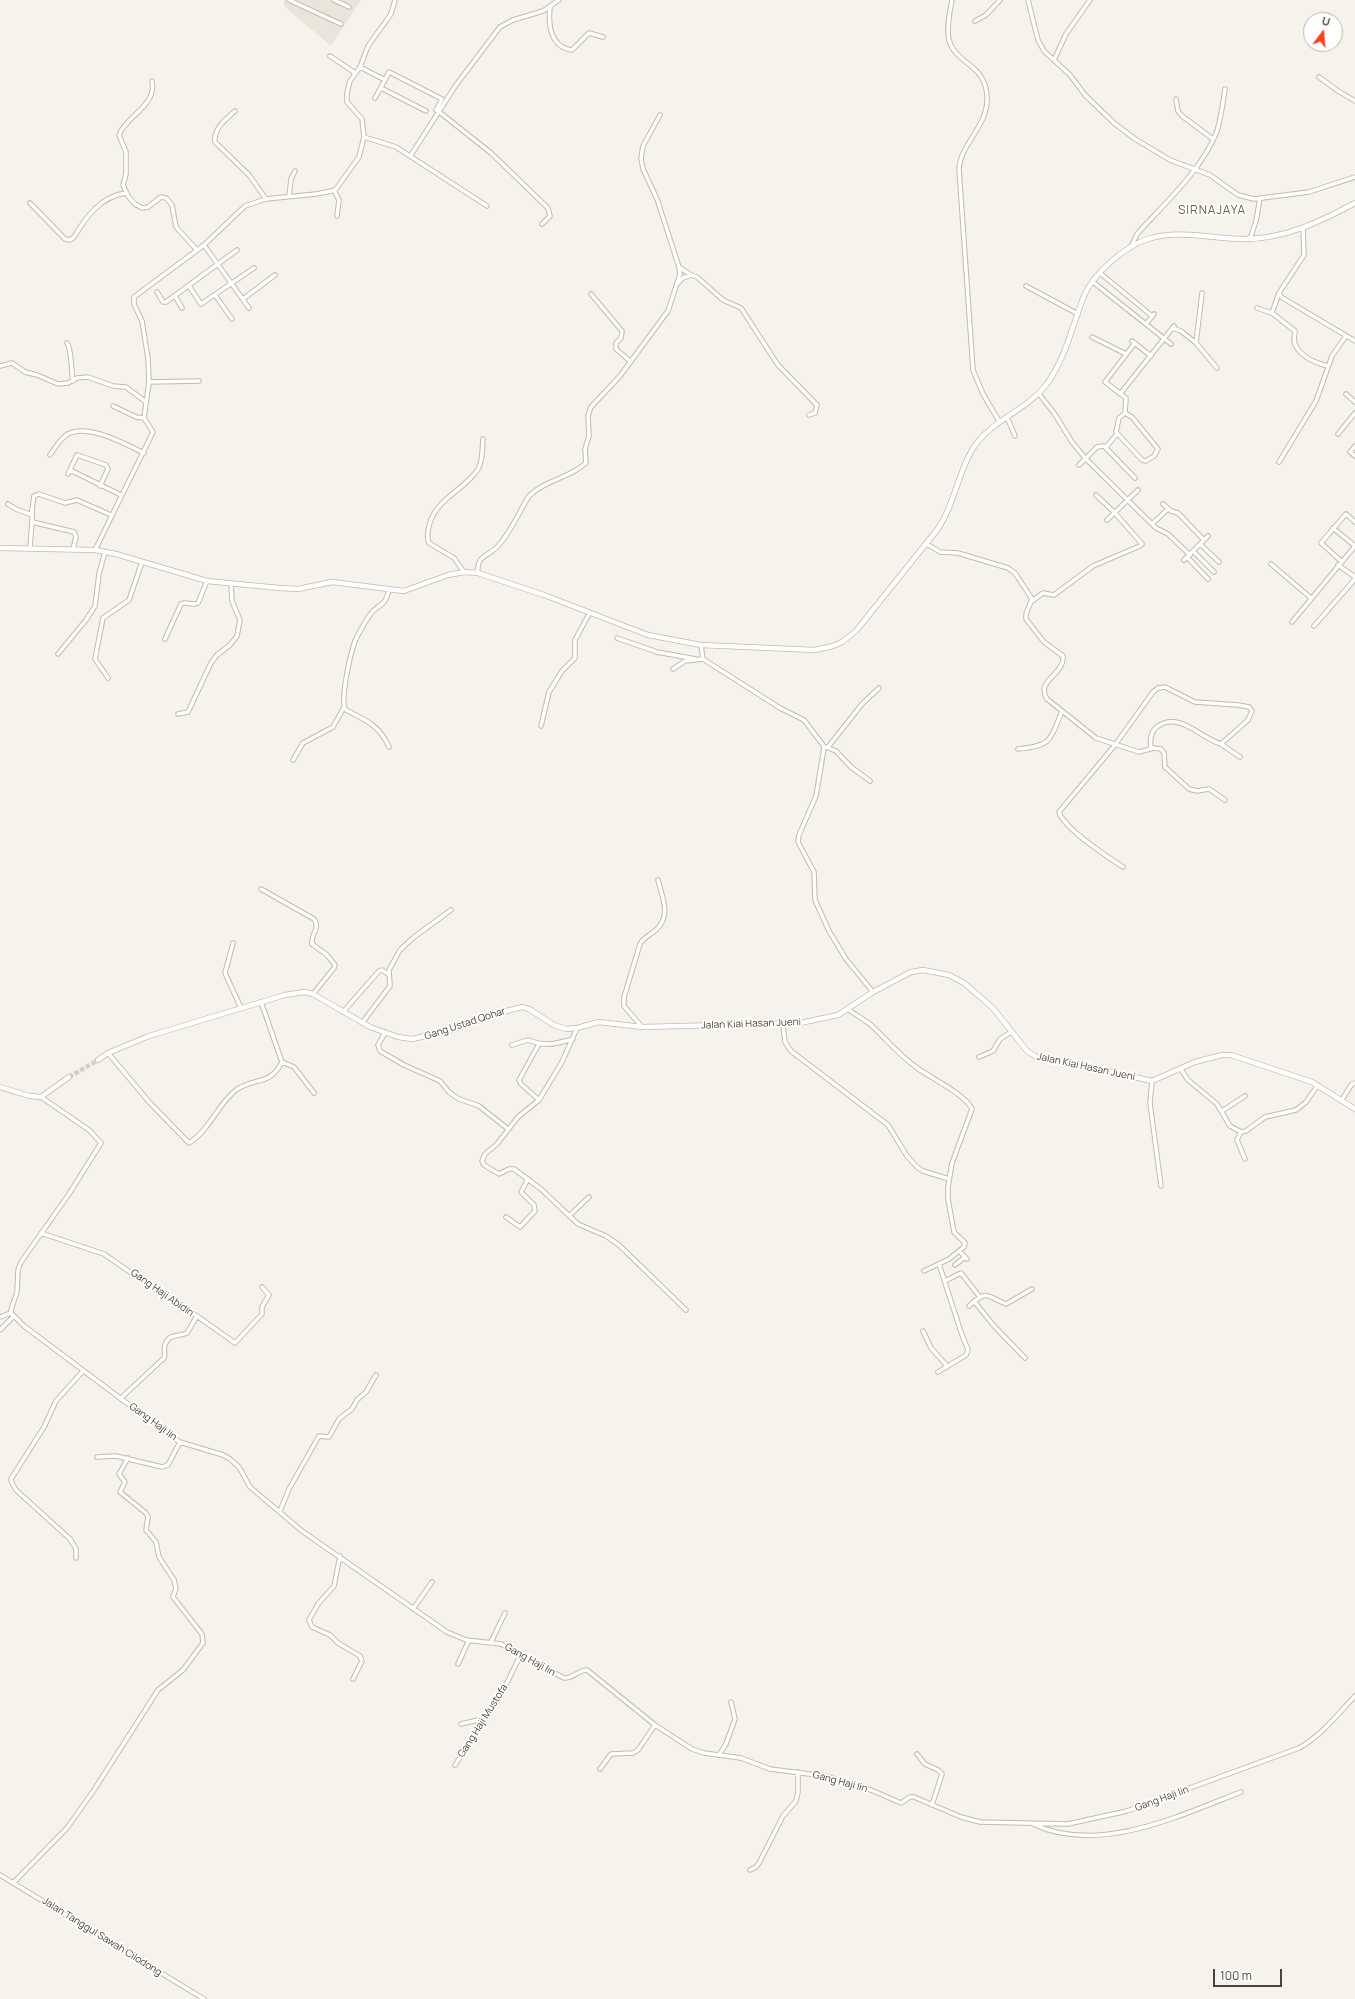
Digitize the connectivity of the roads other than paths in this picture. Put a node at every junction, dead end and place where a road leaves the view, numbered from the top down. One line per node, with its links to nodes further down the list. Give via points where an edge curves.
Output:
1 (289, 0): 12 (street)
2 (334, 0): 9 (street)
3 (395, 0): 16 (street, via 391,14 368,46)
4 (559, 0): 10 (street)
5 (952, 0): 104 (street, via 948,26 949,40 958,54 979,72 987,95 980,127 960,156 959,175 973,370 983,394)
6 (1000, 0): 11 (street, via 986,15)
7 (1028, 0): 15 (street, via 1040,45)
8 (1090, 0): 15 (street, via 1066,34)
9 (350, 7)
10 (550, 8): 13 (street, via 550,29 554,39 562,47 572,50 589,33); 26 (street, via 513,20 500,28)
11 (975, 21)
12 (341, 24)
13 (604, 37)
14 (330, 56): 17 (street)
15 (1054, 60): 33 (street, via 1073,78 1085,95 1135,139 1170,160)
16 (360, 67): 17 (street); 19 (street)
17 (355, 73): 30 (street, via 348,86 346,98 349,106 362,119)
18 (1319, 77): 25 (street)
19 (385, 80): 21 (street); 26 (street, via 389,72 442,99)
20 (152, 81): 37 (street, via 146,103 119,135 126,152 123,185)
21 (381, 88): 23 (street); 28 (street)
22 (1225, 89): 31 (street)
23 (375, 98)
24 (1176, 99): 31 (street, via 1178,112)
25 (1355, 101)
26 (437, 110): 32 (street); 45 (street, via 491,153 548,208 550,216)
27 (235, 111): 40 (street, via 220,125 215,142 249,175)
28 (426, 111)
29 (660, 115): 53 (street, via 643,146 642,164 657,199)
30 (364, 137): 32 (street, via 387,143); 36 (street, via 359,157)
31 (1213, 139): 33 (street)
32 (411, 156): 43 (street)
33 (1194, 170): 39 (street, via 1210,175 1238,194 1250,199); 49 (street, via 1137,234)
34 (295, 171): 38 (street, via 291,179)
35 (1355, 177): 39 (street, via 1309,192)
36 (334, 190): 38 (street); 44 (street, via 339,200)
37 (126, 193): 42 (street, via 107,198 93,211 72,239 67,240); 50 (street, via 142,208 148,207 161,197 166,198 172,205 176,227)
38 (289, 196): 40 (street)
39 (1260, 198): 47 (street)
40 (266, 199): 48 (street, via 240,209)
41 (1355, 202): 46 (street)
42 (30, 203)
43 (487, 206)
44 (337, 216)
45 (542, 224)
46 (1303, 228): 47 (street, via 1272,237); 65 (street, via 1304,256)
47 (1250, 239): 49 (street, via 1172,234 1146,239)
48 (204, 245): 50 (street); 52 (street)
49 (1132, 246): 55 (street)
50 (196, 249): 92 (street, via 134,297 146,342)
51 (237, 250): 52 (street)
52 (218, 264): 59 (street); 60 (street)
53 (679, 267): 56 (street); 61 (street, via 680,274)
54 (254, 268): 59 (street)
55 (1100, 273): 58 (street); 76 (street, via 1153,315)
56 (690, 275): 61 (street, via 681,279); 101 (street, via 700,278 720,298 744,310 778,365 817,405 815,413)
57 (275, 276): 69 (street)
58 (1092, 282): 74 (street); 76 (street)
59 (232, 283): 67 (street); 69 (street)
60 (189, 286): 67 (street, via 201,304); 68 (street)
61 (675, 286): 86 (street, via 674,298 668,311)
62 (1026, 286): 74 (street)
63 (157, 292): 68 (street, via 164,302)
64 (1202, 293): 82 (street)
65 (1279, 293): 73 (street); 77 (street, via 1281,297)
66 (591, 294): 86 (street, via 622,331 616,349)
67 (214, 295): 75 (street)
68 (175, 296): 70 (street)
69 (243, 299): 71 (street)
70 (182, 308)
71 (250, 308)
72 (1257, 308): 73 (street)
73 (1272, 312): 88 (street, via 1295,331 1295,344 1301,353 1314,362)
74 (1078, 314): 93 (street, via 1061,360)
75 (232, 319)
76 (1146, 324): 79 (street)
77 (1346, 336): 80 (street); 88 (street)
78 (1092, 337): 84 (street)
79 (1164, 339): 82 (street, via 1173,327); 83 (street); 85 (street)
80 (1355, 341)
81 (67, 343): 90 (street, via 70,348)
82 (1196, 343): 89 (street)
83 (1171, 344)
84 (1126, 354): 85 (street, via 1134,342); 94 (street, via 1105,382)
85 (1151, 356): 94 (street)
86 (630, 362): 153 (street, via 590,409 589,436 585,449 586,463 529,496 500,544 480,560 477,566)
87 (0, 366): 90 (street, via 12,363 25,372 58,384)
88 (1328, 366): 115 (street, via 1316,401)
89 (1217, 368)
90 (73, 381): 96 (street, via 88,377 113,386 126,387)
91 (199, 381): 92 (street)
92 (149, 382): 96 (street)
93 (1039, 394): 102 (street); 114 (street)
94 (1120, 394): 99 (street, via 1126,400)
95 (1346, 394): 97 (street)
96 (146, 402): 103 (street)
97 (1355, 402)
98 (113, 406): 103 (street, via 135,417)
99 (1125, 413): 105 (street, via 1117,425); 105 (street, via 1132,417 1158,449 1157,453 1146,461 1142,460)
100 (1355, 413): 106 (street)
101 (809, 415)
102 (1007, 417): 104 (street); 107 (street)
103 (144, 418): 111 (street, via 153,432)
104 (1000, 421): 136 (street, via 985,433 972,450 948,514)
105 (1117, 434): 110 (street)
106 (1338, 434)
107 (1015, 436)
108 (483, 439): 151 (street, via 477,471 444,500 431,516 429,528 429,543 454,558)
109 (1355, 446): 113 (street, via 1350,452)
110 (1106, 447): 114 (street, via 1100,445); 117 (street)
111 (144, 453): 112 (street, via 98,433 78,431 65,436); 120 (street)
112 (50, 455)
113 (1355, 456)
114 (1086, 459): 116 (street); 122 (street)
115 (1279, 462)
116 (1079, 465)
117 (1135, 478)
118 (100, 486): 118 (street, via 69,472 76,457 80,455 106,465 108,469); 120 (street)
119 (1138, 490): 122 (street)
120 (121, 495): 128 (street)
121 (1096, 495): 126 (street)
122 (1128, 500): 126 (street); 132 (street)
123 (8, 504): 127 (street)
124 (1163, 504): 125 (street)
125 (1168, 509): 132 (street); 135 (street, via 1178,513)
126 (1115, 513): 129 (street); 160 (street, via 1141,545 1093,566 1053,596 1043,593)
127 (32, 515): 128 (street, via 34,496 39,494 65,503 77,500); 130 (street)
128 (111, 515): 142 (street)
129 (1107, 520)
130 (32, 522): 139 (street); 141 (street, via 74,532 76,537)
131 (1355, 522): 133 (street, via 1346,514)
132 (1153, 523): 145 (street, via 1156,528 1168,534)
133 (1333, 528): 138 (street); 146 (street, via 1320,542)
134 (1208, 536): 135 (street)
135 (1204, 540): 137 (street)
136 (927, 544): 160 (street, via 940,552 958,553 1008,568 1015,573); 166 (street, via 872,614 856,631 838,644 805,650)
137 (1200, 544): 143 (street); 148 (street)
138 (1355, 546): 146 (street)
139 (30, 547): 140 (street); 141 (street)
140 (0, 548)
141 (73, 549): 142 (street)
142 (95, 550): 144 (street)
143 (1193, 551): 145 (street); 152 (street)
144 (105, 554): 147 (street); 167 (street, via 99,574 95,606)
145 (1187, 557): 155 (street)
146 (1341, 560): 150 (street)
147 (142, 562): 156 (street); 171 (street, via 129,600 103,618 95,659)
148 (1219, 562)
149 (1271, 564): 159 (street)
150 (1338, 565): 154 (street); 159 (street)
151 (464, 572): 153 (street); 158 (street, via 443,576 407,590)
152 (1214, 572)
153 (478, 573): 161 (street, via 544,595)
154 (1355, 578): 163 (street)
155 (1208, 580)
156 (207, 581): 157 (street); 165 (street, via 198,603 181,604)
157 (231, 584): 158 (street, via 298,589 332,582); 175 (street, via 232,601 240,620 237,636 211,664 188,712)
158 (389, 590): 173 (street, via 386,602 372,612 356,640)
159 (1311, 598): 162 (street)
160 (1032, 601): 174 (street, via 1026,619 1044,642 1064,656 1063,665 1046,683 1044,689 1047,699)
161 (589, 614): 166 (street, via 659,638); 176 (street, via 575,640 573,660 562,671 549,692)
162 (1292, 622)
163 (1314, 626)
164 (617, 638): 168 (street, via 652,651)
165 (165, 639)
166 (701, 645): 169 (street)
167 (58, 654)
168 (696, 659): 169 (street); 170 (street)
169 (703, 659): 179 (street, via 780,708 804,720)
170 (673, 669)
171 (108, 678)
172 (879, 688): 179 (street)
173 (344, 707): 180 (street, via 380,731 385,736); 184 (street, via 333,727 303,743)
174 (1062, 711): 178 (street, via 1096,738); 181 (street, via 1044,744)
175 (178, 714)
176 (541, 726)
177 (1221, 744): 178 (street, via 1250,718 1251,709 1229,704 1195,702 1169,688 1161,687 1153,692); 182 (street, via 1182,724 1170,722 1161,724 1154,730 1150,741); 183 (street)
178 (1115, 745): 182 (street, via 1139,752); 187 (street, via 1059,812 1063,819 1092,846)
179 (826, 747): 185 (street, via 839,753); 193 (street, via 816,796 798,840 814,872 815,900 829,931 843,955)
180 (389, 748)
181 (1018, 749)
182 (1151, 749): 186 (street, via 1159,748 1163,751 1165,767 1190,789 1209,789)
183 (1240, 757)
184 (293, 760)
185 (870, 781)
186 (1225, 800)
187 (1123, 867)
188 (658, 880): 202 (street, via 666,907 664,917 657,929 640,944 624,997 624,1006)
189 (261, 889): 194 (street, via 316,922 317,928 312,937 312,944 335,965)
190 (451, 910): 192 (street, via 405,944 396,955)
191 (233, 943): 196 (street, via 225,973)
192 (388, 974): 198 (street, via 379,971); 199 (street, via 390,986)
193 (873, 992): 197 (street, Jalan Kiai Hasan Jueni); 204 (street, Jalan Kiai Hasan Jueni, via 915,971 933,971 949,975 964,982 993,1008)
194 (313, 994): 195 (street, Gang Ustad Qohar, via 295,993); 198 (street, Gang Ustad Qohar)
195 (261, 1002): 196 (street, Gang Ustad Qohar); 212 (street)
196 (241, 1008): 209 (street, Gang Ustad Qohar, via 149,1036)
197 (848, 1009): 200 (street, Jalan Kiai Hasan Jueni, via 833,1017); 230 (street, via 870,1024 914,1066 946,1086 972,1107)
198 (343, 1012): 199 (street, Gang Ustad Qohar)
199 (362, 1023): 205 (street, Gang Ustad Qohar)
200 (783, 1025): 202 (street, Jalan Kiai Hasan Jueni); 230 (street, via 785,1042 792,1051 888,1125 917,1167)
201 (632, 1027): 202 (street, Jalan Kiai Hasan Jueni); 203 (street, Gang Ustad Qohar, via 599,1022)
202 (642, 1027)
203 (577, 1028): 205 (street, Gang Ustad Qohar, via 560,1028 522,1007 499,1012 423,1038 406,1039); 206 (street)
204 (1011, 1032): 210 (street, via 998,1040 993,1051); 215 (street, Jalan Kiai Hasan Jueni, via 1027,1052 1038,1058 1083,1065)
205 (385, 1033): 226 (street, via 378,1046 380,1051 440,1081 449,1092 459,1099 479,1106)
206 (573, 1039): 207 (street, via 554,1044); 222 (street)
207 (539, 1044): 208 (street, via 528,1040); 222 (street, via 520,1080 521,1084)
208 (512, 1045)
209 (108, 1053): 211 (street, Gang Ustad Qohar); 212 (street, via 150,1103 189,1143 198,1138 223,1104 237,1090 269,1078)
210 (980, 1057)
211 (98, 1060)
212 (282, 1062): 219 (street, via 294,1067)
213 (1180, 1068): 215 (street); 217 (street, via 1213,1057 1231,1055); 225 (street, via 1188,1080 1208,1095)
214 (69, 1077): 221 (street)
215 (1152, 1081): 231 (street, via 1150,1103)
216 (1355, 1083): 223 (street)
217 (1318, 1085): 223 (street); 227 (street, via 1306,1102 1296,1110 1265,1117)
218 (0, 1087): 221 (street)
219 (314, 1093)
220 (1245, 1096): 225 (street)
221 (42, 1097): 235 (street, via 89,1130 101,1143)
222 (539, 1100): 226 (street)
223 (1341, 1101): 224 (street)
224 (1355, 1109)
225 (1222, 1111): 227 (street, via 1230,1126)
226 (508, 1129): 229 (street, via 485,1154 483,1163 488,1169 499,1174 512,1168)
227 (1241, 1132): 228 (street, via 1237,1140)
228 (1245, 1158)
229 (528, 1179): 233 (street); 234 (street, via 521,1192 534,1205 535,1210 520,1227)
230 (949, 1179): 236 (street, via 948,1199 954,1232 965,1245)
231 (1161, 1186)
232 (589, 1197): 233 (street)
233 (569, 1216): 246 (street, via 619,1245)
234 (506, 1217)
235 (41, 1233): 247 (street, via 18,1270); 248 (street, Gang Haji Abidin, via 104,1254)
236 (960, 1252): 237 (street); 238 (street, via 966,1258)
237 (939, 1264): 239 (street); 240 (street)
238 (955, 1265)
239 (924, 1271)
240 (945, 1281): 243 (street, via 961,1273); 253 (street, via 968,1348 966,1355)
241 (262, 1287): 248 (street, via 270,1295 262,1307 262,1314 235,1343)
242 (1032, 1289): 243 (street, via 1006,1304 994,1297)
243 (979, 1296): 244 (street)
244 (974, 1301): 245 (street); 252 (street)
245 (969, 1306)
246 (686, 1310)
247 (12, 1314): 249 (street); 250 (street); 254 (street, Gang Haji Iin, via 34,1335)
248 (197, 1316): 257 (street, Gang Haji Abidin, via 187,1333 168,1339 164,1348 164,1358)
249 (0, 1317)
250 (0, 1330)
251 (923, 1331): 253 (street, via 931,1348)
252 (1025, 1358)
253 (947, 1366): 255 (street)
254 (83, 1371): 257 (street, Gang Haji Iin); 263 (street, via 56,1401 44,1427 11,1479 16,1490 70,1539 76,1549)
255 (938, 1372)
256 (376, 1375): 261 (street, via 352,1409 339,1419 329,1437 319,1436 288,1489)
257 (121, 1398): 258 (street, Gang Haji Iin)
258 (180, 1442): 260 (street, via 165,1467); 261 (street, Gang Haji Iin, via 230,1459 250,1486)
259 (97, 1457): 260 (street)
260 (128, 1458): 287 (street, via 119,1474 125,1482 120,1492 146,1513 146,1530 157,1544 159,1557 174,1580 176,1588 173,1597 202,1634 203,1643 183,1670 158,1690 67,1828)
261 (280, 1511): 262 (street, Gang Haji Iin)
262 (340, 1556): 265 (street, Gang Haji Iin); 271 (street, via 336,1582 309,1620 312,1627 327,1633 362,1659)
263 (76, 1558)
264 (432, 1582): 265 (street)
265 (413, 1609): 267 (street, Gang Haji Iin, via 447,1632)
266 (505, 1613): 268 (street)
267 (470, 1640): 268 (street, Gang Haji Iin); 270 (street)
268 (491, 1642): 269 (street, Gang Haji Iin, via 501,1644)
269 (520, 1656): 274 (street, Gang Haji Mustofa); 276 (street, Gang Haji Iin, via 564,1678 572,1678 582,1670 589,1672)
270 (458, 1664)
271 (353, 1679)
272 (1355, 1696): 284 (street, Gang Haji Iin, via 1311,1741 1283,1754 1113,1815 1068,1824)
273 (731, 1702): 278 (street, via 735,1718 726,1744)
274 (487, 1718): 275 (street); 279 (street, Gang Haji Mustofa)
275 (461, 1724)
276 (655, 1725): 278 (street, Gang Haji Iin, via 692,1749); 280 (street, via 638,1750 626,1754 611,1754)
277 (917, 1754): 283 (street, via 925,1764 942,1774)
278 (719, 1755): 281 (street, Gang Haji Iin, via 741,1758 770,1769)
279 (455, 1764)
280 (600, 1769)
281 (798, 1772): 283 (street, Gang Haji Iin, via 840,1780 871,1790 898,1803 903,1803 911,1797); 285 (street, via 796,1801 782,1816 759,1863)
282 (1241, 1792): 284 (street, via 1132,1831 1088,1835 1045,1830)
283 (932, 1805): 284 (street, Gang Haji Iin, via 970,1820)
284 (1031, 1823)
285 (750, 1870)
286 (0, 1876): 287 (street, Jalan Tanggul Sawah Cilodong)
287 (13, 1883): 288 (street, Jalan Tanggul Sawah Cilodong)
288 (204, 1999)

